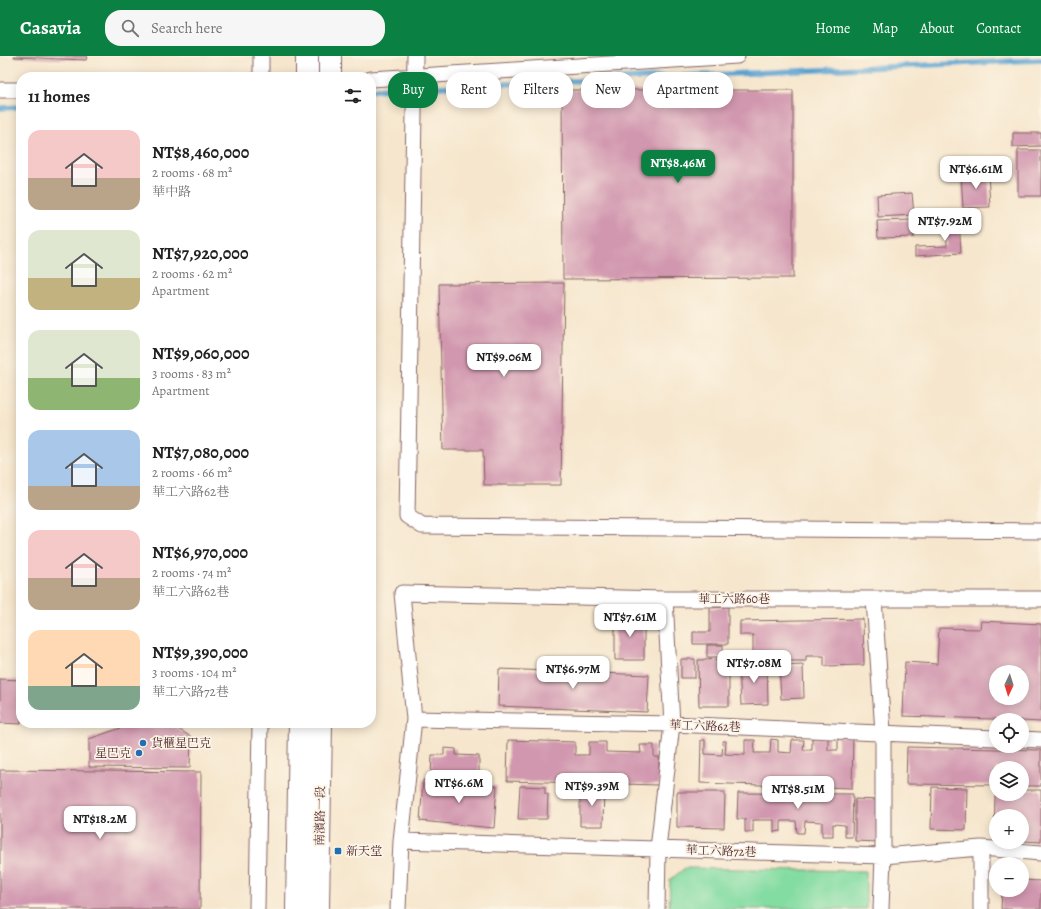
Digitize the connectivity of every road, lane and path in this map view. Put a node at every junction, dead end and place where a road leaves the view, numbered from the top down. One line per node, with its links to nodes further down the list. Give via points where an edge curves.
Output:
1 (261, 56): 6 (street)
2 (308, 56): 7 (main road)
3 (330, 56): 8 (main road)
4 (415, 56): 9 (street)
5 (737, 56): 10 (street)
6 (261, 72)
7 (307, 72)
8 (330, 72)
9 (415, 72)
10 (438, 75)
11 (388, 78): 12 (street)
12 (376, 79)
13 (0, 90): 14 (street)
14 (16, 90)
15 (414, 108): 16 (street, via 407,516 422,526)
16 (1041, 531)
17 (665, 599): 18 (street, 華工六路60巷); 20 (street, 華工六路60巷, via 402,593); 21 (street)
18 (874, 599): 19 (street, 華工六路60巷); 25 (street)
19 (1041, 600)
20 (414, 719): 21 (street, 華工六路62巷); 29 (street)
21 (672, 724): 25 (street, 華工六路62巷); 31 (street)
22 (260, 728): 34 (street)
23 (300, 728): 35 (main road, 南濱路一段)
24 (321, 728): 36 (main road, 南濱路一段)
25 (883, 732): 26 (street, 華工六路62巷); 33 (street)
26 (989, 738)
27 (1029, 739): 28 (street)
28 (1041, 740)
29 (401, 841): 31 (street, 華工六路72巷); 37 (street)
30 (981, 848): 32 (street, 華工六路72巷); 33 (street, 華工六路72巷); 40 (street)
31 (658, 849): 33 (street, 華工六路72巷); 38 (street)
32 (1041, 853)
33 (883, 856): 39 (street)
34 (257, 909)
35 (297, 909)
36 (318, 909)
37 (398, 909)
38 (657, 909)
39 (881, 909)
40 (980, 909)

